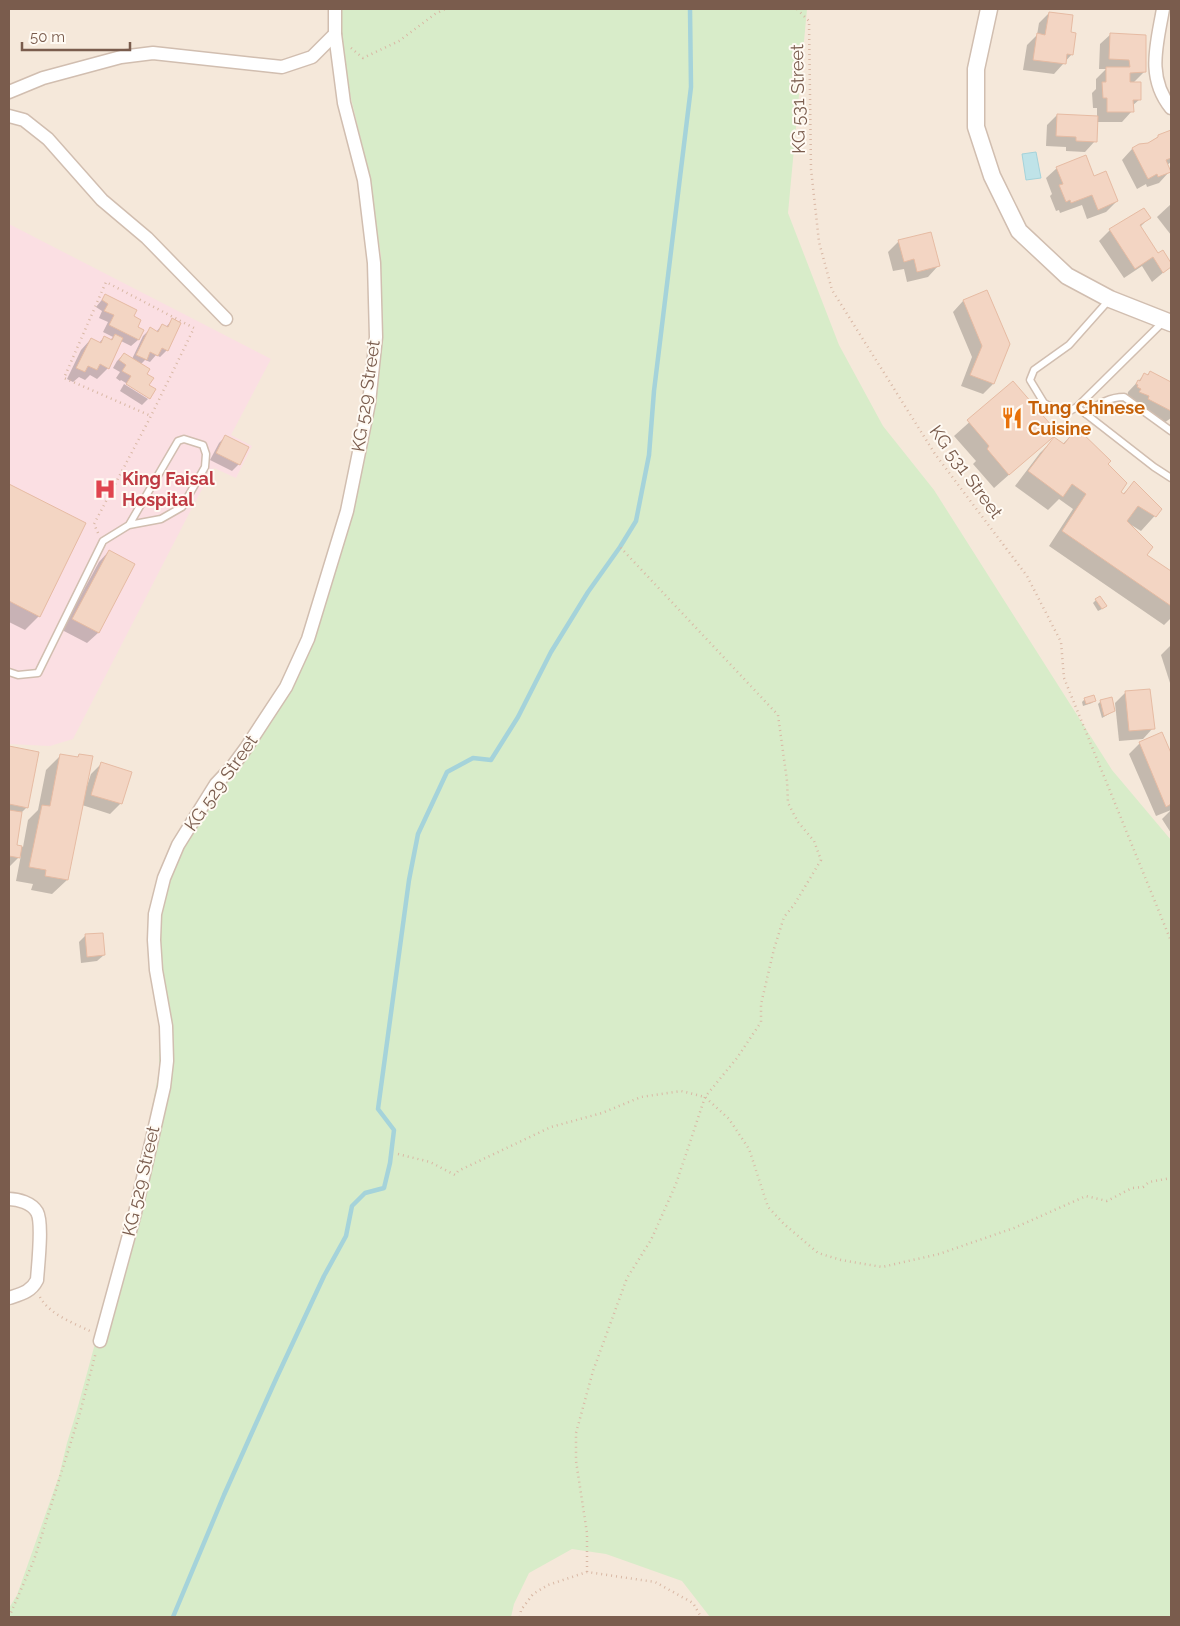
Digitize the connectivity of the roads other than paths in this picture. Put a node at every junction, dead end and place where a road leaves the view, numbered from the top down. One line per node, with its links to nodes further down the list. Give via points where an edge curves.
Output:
1 (335, 9): 4 (street, KG 529 Street)
2 (989, 9): 8 (street, via 976,69 976,128 992,176 1020,231 1067,276)
3 (1163, 9): 6 (street, via 1154,64 1157,83)
4 (335, 34): 5 (street, via 312,57 282,67 153,54 121,57 43,78); 19 (street, KG 529 Street, via 344,102 364,180 374,263 376,337 369,403 348,511 308,639 286,687 241,754 216,784 178,845 164,878 155,914 154,940 166,1026 164,1087 135,1213)
5 (9, 92)
6 (1171, 108)
7 (9, 116): 9 (street, via 24,120 48,139 102,200 147,238)
8 (1110, 299): 10 (street); 11 (lane, via 1069,345 1034,370 1030,380 1044,403 1064,414)
9 (226, 319)
10 (1168, 322): 11 (lane)
11 (1077, 407): 12 (lane)
12 (1086, 414): 13 (lane, via 1115,397 1124,398); 14 (lane)
13 (1171, 431)
14 (1171, 478)
15 (129, 525): 15 (lane, via 160,519 182,506 205,467 203,446 178,440); 16 (lane, via 103,540 38,673 18,675)
16 (9, 672)
17 (9, 1199): 18 (street, via 26,1203 37,1211 40,1224 38,1280 29,1291)
18 (9, 1298)
19 (100, 1341)

